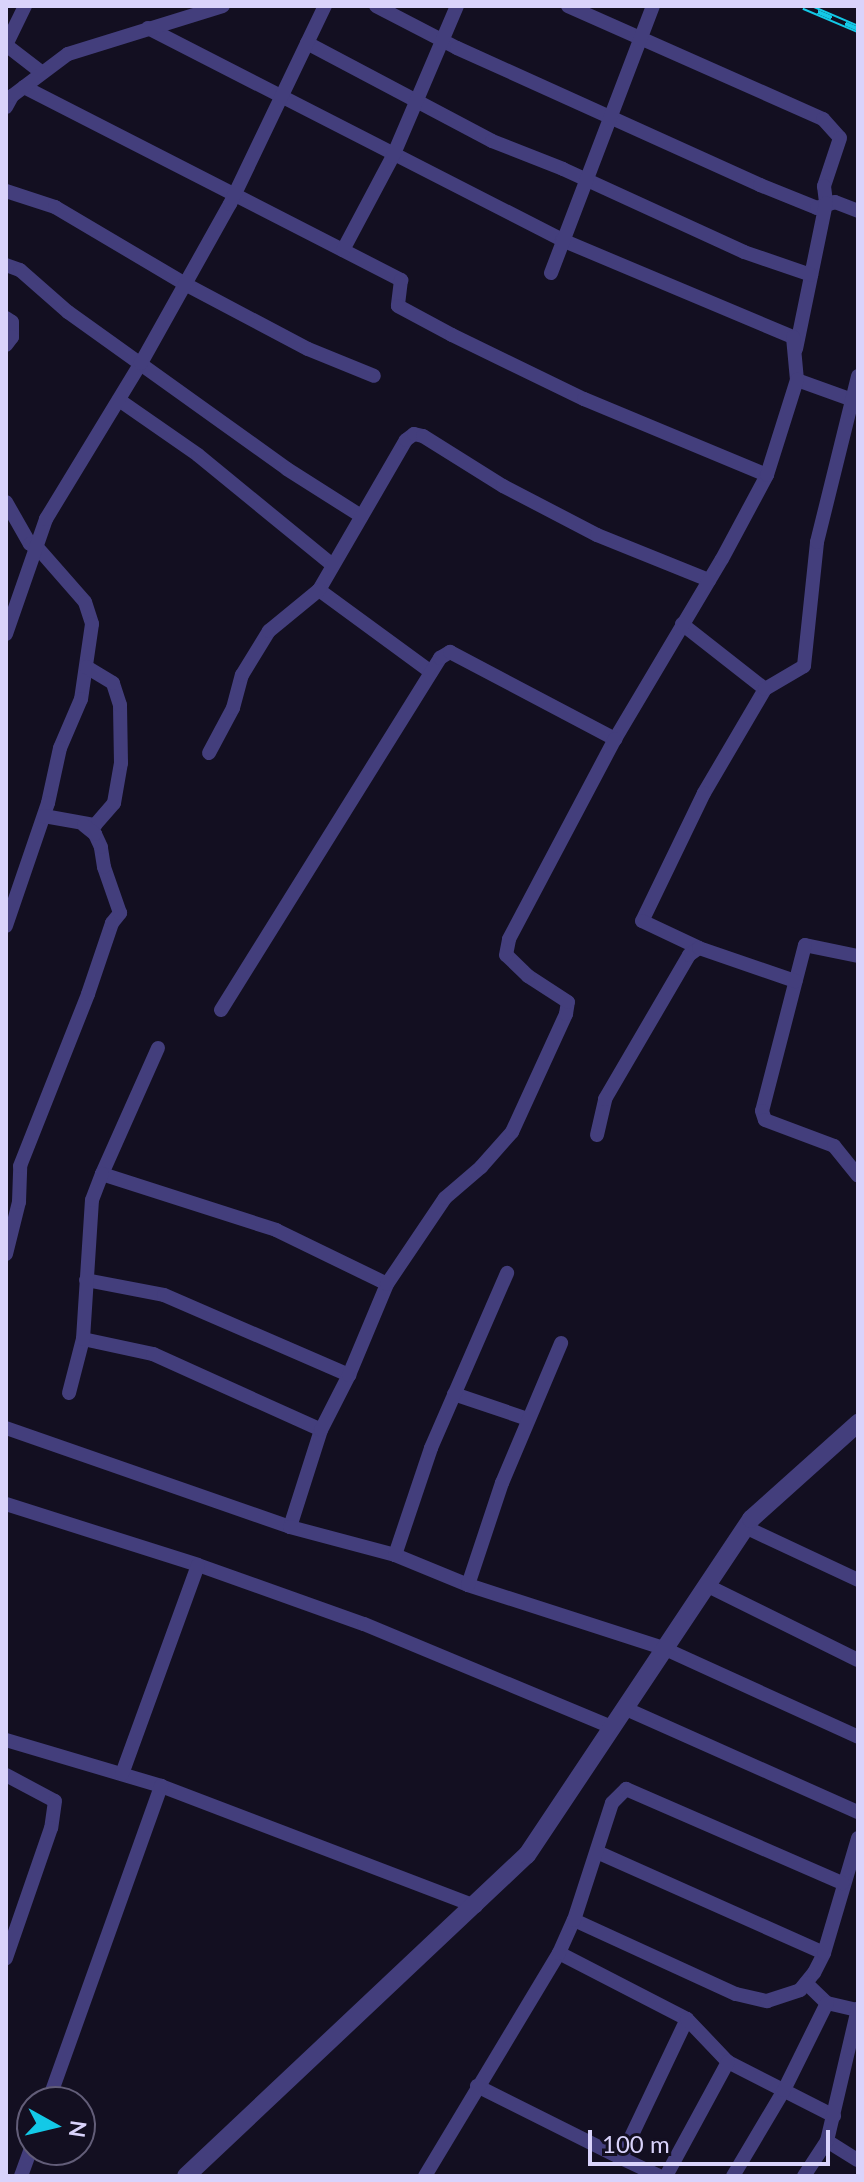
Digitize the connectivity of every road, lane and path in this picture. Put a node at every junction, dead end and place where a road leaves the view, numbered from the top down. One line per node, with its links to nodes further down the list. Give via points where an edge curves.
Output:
1 (25, 6): 12 (street, via 6,45)
2 (223, 6): 8 (street)
3 (325, 6): 11 (street)
4 (376, 6): 10 (street)
5 (457, 6): 10 (street)
6 (568, 6): 9 (street)
7 (653, 6): 9 (street)
8 (148, 28): 12 (street, via 68,54); 14 (street)
9 (639, 39): 17 (street); 22 (street, via 823,119 840,138 824,186)
10 (443, 40): 15 (street); 17 (street)
11 (307, 43): 14 (street); 15 (street)
12 (41, 72): 13 (street)
13 (24, 87): 16 (street); 21 (street)
14 (281, 97): 18 (street); 21 (street)
15 (416, 101): 18 (street); 19 (street, via 492,141)
16 (6, 107)
17 (609, 116): 19 (street); 22 (street, via 817,208)
18 (393, 156): 24 (street); 25 (street)
19 (586, 179): 24 (street); 28 (street, via 744,252)
20 (6, 191): 29 (street, via 55,207)
21 (233, 197): 25 (street); 29 (street)
22 (826, 203): 23 (street); 28 (street)
23 (858, 211)
24 (562, 240): 27 (street); 32 (street, via 793,337)
25 (343, 250): 39 (street, via 401,280 398,306 452,335 584,399)
26 (6, 265): 33 (street, via 20,270 68,312)
27 (551, 273)
28 (811, 275): 32 (street)
29 (185, 284): 33 (street); 34 (street, via 308,349)
30 (6, 318): 31 (street, via 12,322)
31 (6, 345)
32 (795, 353): 36 (street)
33 (141, 363): 37 (street); 41 (street)
34 (374, 376)
35 (858, 376): 38 (street)
36 (797, 380): 38 (street); 39 (street)
37 (119, 400): 42 (street, via 46,519); 43 (street, via 198,455)
38 (854, 401): 50 (street, via 817,542 804,666)
39 (767, 475): 44 (street)
40 (6, 502): 42 (street)
41 (361, 516): 43 (street); 44 (street, via 414,434 597,535)
42 (36, 546): 47 (street); 48 (street, via 90,611)
43 (331, 564): 45 (street)
44 (709, 580): 46 (street)
45 (319, 590): 49 (street); 52 (street, via 269,631 242,675 233,708)
46 (682, 624): 50 (street); 51 (street)
47 (6, 634)
48 (86, 667): 53 (street); 54 (street, via 113,683 123,731 114,803 95,825)
49 (431, 672): 51 (street, via 450,652); 59 (street)
50 (765, 689): 56 (street, via 704,793 642,921)
51 (615, 739): 67 (street, via 509,939 506,955 568,1002 566,1014 512,1132 445,1198)
52 (209, 753)
53 (44, 816): 54 (street); 55 (street)
54 (84, 825): 64 (street, via 101,847 120,913 20,1166 19,1202)
55 (6, 926)
56 (699, 948): 58 (street); 61 (street, via 660,1000 605,1099)
57 (858, 956): 58 (street, via 805,945)
58 (795, 981): 63 (street, via 762,1111 765,1120 834,1146)
59 (221, 1010)
60 (158, 1048): 62 (street)
61 (597, 1135)
62 (102, 1174): 66 (street, via 92,1200); 67 (street, via 276,1230)
63 (858, 1176)
64 (6, 1254)
65 (507, 1273): 72 (street)
66 (86, 1280): 68 (street); 70 (street, via 164,1295)
67 (387, 1284): 70 (street)
68 (83, 1339): 71 (street); 76 (street, via 153,1354)
69 (561, 1343): 73 (street)
70 (349, 1375): 76 (street)
71 (69, 1393)
72 (454, 1394): 73 (street); 80 (street)
73 (528, 1419): 83 (street)
74 (858, 1423): 79 (street)
75 (6, 1428): 78 (street)
76 (321, 1430): 78 (street)
77 (6, 1504): 81 (street)
78 (290, 1527): 80 (street)
79 (745, 1527): 82 (street); 84 (street)
80 (395, 1555): 83 (street)
81 (198, 1565): 88 (street, via 457,1660); 91 (street)
82 (858, 1580)
83 (468, 1585): 85 (street)
84 (706, 1585): 85 (street); 86 (street)
85 (663, 1648): 87 (street); 89 (street)
86 (858, 1660)
87 (624, 1708): 88 (street); 94 (street)
88 (611, 1727): 98 (street, via 527,1855)
89 (858, 1737)
90 (6, 1740): 91 (street)
91 (122, 1774): 93 (street)
92 (6, 1775): 102 (street, via 55,1801 51,1828)
93 (161, 1786): 98 (street); 108 (street)
94 (858, 1812)
95 (858, 1838): 97 (street)
96 (597, 1852): 97 (street, via 612,1803 626,1789); 99 (street); 101 (street)
97 (842, 1883): 101 (street)
98 (476, 1906): 115 (street)
99 (574, 1920): 100 (street); 103 (street, via 736,1994 767,2001)
100 (559, 1953): 106 (street); 109 (street)
101 (824, 1953): 103 (street)
102 (6, 1958)
103 (806, 1983): 104 (street)
104 (827, 2003): 105 (street); 110 (street)
105 (858, 2010): 111 (street)
106 (687, 2019): 107 (street); 113 (street)
107 (728, 2062): 110 (street); 118 (street)
108 (54, 2086)
109 (477, 2086): 113 (street); 116 (street)
110 (784, 2090): 111 (street); 119 (street)
111 (834, 2116): 112 (street)
112 (827, 2141): 114 (street); 120 (street)
113 (621, 2158): 117 (street)
114 (858, 2160)
115 (186, 2176)
116 (425, 2176)
117 (659, 2176)
118 (666, 2176)
119 (733, 2176)
120 (804, 2176)

